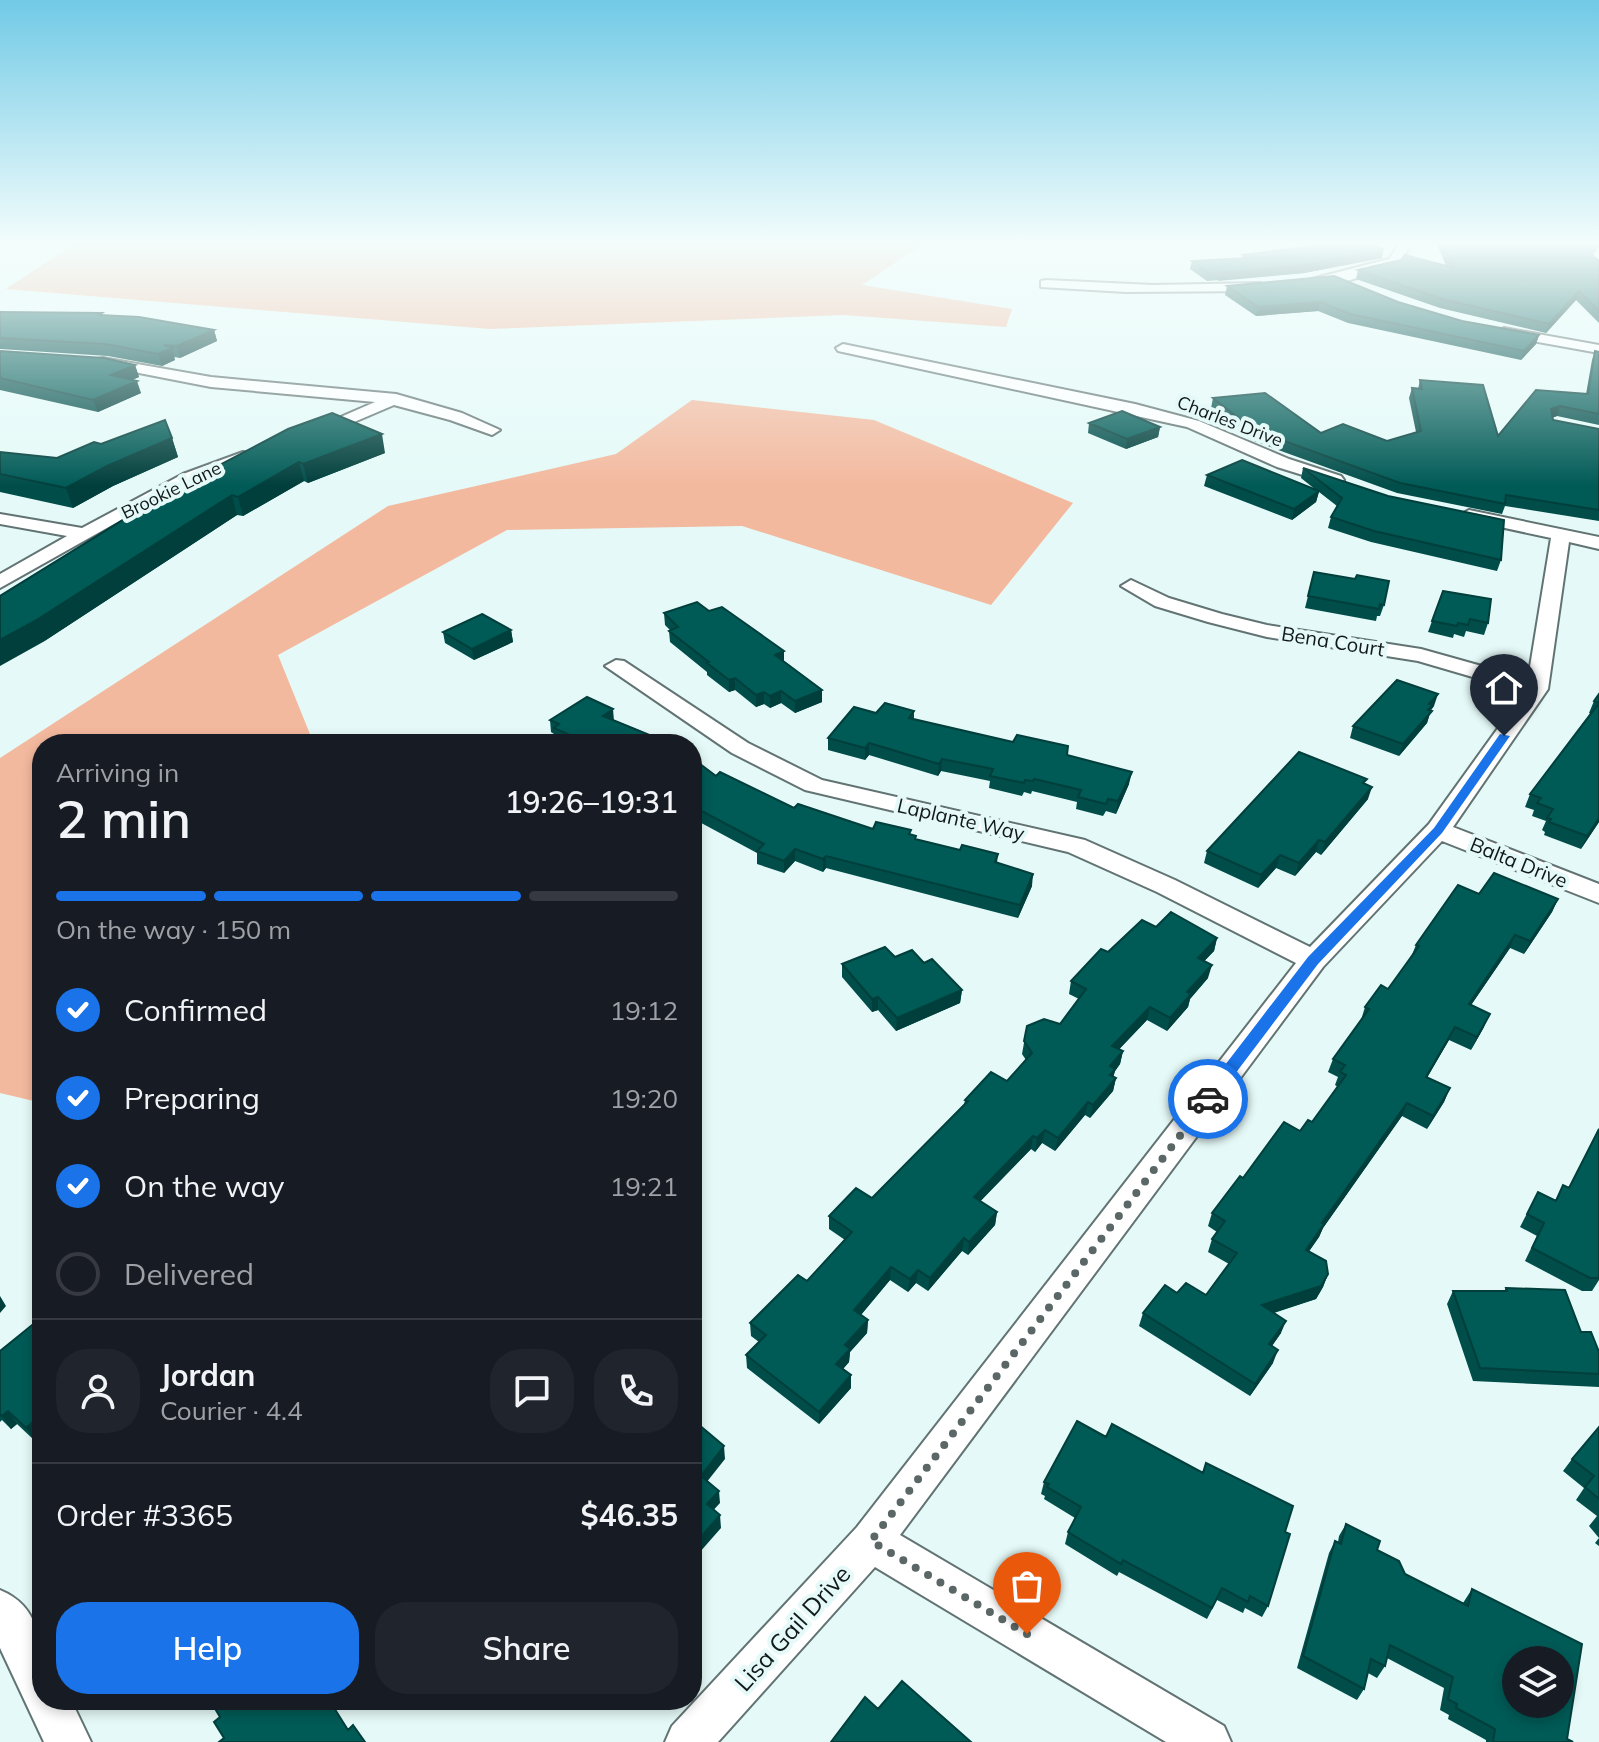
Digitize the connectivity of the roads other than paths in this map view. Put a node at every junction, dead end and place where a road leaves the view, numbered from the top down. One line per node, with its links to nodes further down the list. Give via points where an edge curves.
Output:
1 (1486, 329): 3 (street)
2 (843, 348): 9 (street, Charles Drive, via 1193,424)
3 (1599, 349)
4 (82, 360): 5 (street, via 196,381)
5 (396, 399): 6 (street); 7 (street)
6 (492, 430)
7 (298, 439)
8 (260, 451): 12 (street, Brookie Lane, via 176,484)
9 (1351, 486)
10 (1450, 512): 13 (street)
11 (0, 519): 12 (street)
12 (86, 534): 15 (street, Brookie Lane)
13 (1561, 536): 14 (street); 18 (street, Lisa Gail Drive)
14 (1599, 543)
15 (0, 582)
16 (1131, 586): 18 (street, Bena Court, via 1215,618 1421,655)
17 (616, 666): 21 (street, Laplante Way, via 740,748 814,785 1076,846)
18 (1537, 689): 19 (street, Lisa Gail Drive)
19 (1438, 830): 20 (street, Balta Drive); 21 (street, Lisa Gail Drive)
20 (1599, 894)
21 (1313, 960): 22 (street, Lisa Gail Drive)
22 (871, 1541): 27 (street, Lisa Gail Drive); 28 (street)
23 (0, 1611): 24 (street)
24 (32, 1668)
25 (52, 1710): 26 (street)
26 (68, 1742)
27 (688, 1742)
28 (1208, 1742)

